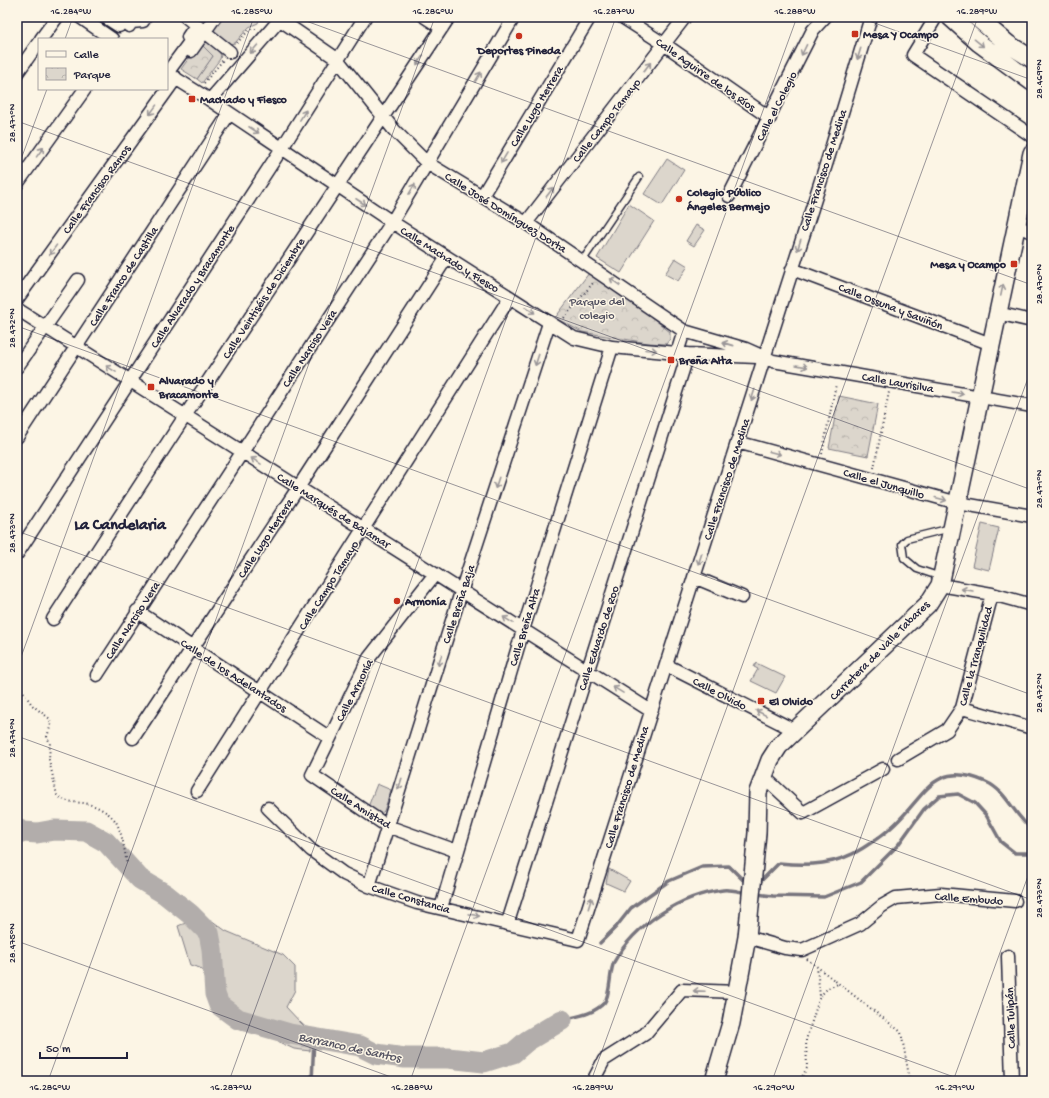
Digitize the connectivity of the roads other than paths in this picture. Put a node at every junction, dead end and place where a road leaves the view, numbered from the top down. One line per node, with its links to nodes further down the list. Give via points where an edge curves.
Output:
1 (57, 17): 22 (street)
2 (80, 17): 23 (street)
3 (105, 17): 4 (street, via 118,26 124,18 130,24 143,21)
4 (145, 17)
5 (186, 17): 21 (street)
6 (215, 17): 21 (street)
7 (366, 17): 28 (street, Calle Alvarado y Bracamonte)
8 (425, 17): 20 (street)
9 (449, 17): 20 (street, Calle Veintiséis de Diciembre)
10 (514, 17): 42 (street, Calle Narciso Vera, one-way to 10)
11 (590, 17): 46 (street, Calle Lugo Herrera, one-way to 46)
12 (622, 17): 25 (street, Calle Aguirre de los Ríos)
13 (685, 17): 25 (street, Calle Campo Tamayo)
14 (825, 17): 38 (street, Calle el Colegio, one-way to 38, via 813,30)
15 (871, 17): 54 (street, Calle Francisco de Medina, one-way to 54)
16 (936, 17): 39 (street, via 913,55)
17 (950, 17): 32 (main road, one-way to 32, via 979,44)
18 (976, 17): 27 (main road, via 1008,44)
19 (279, 18): 28 (street, Calle José Domínguez Dorta); 35 (street, one-way to 35)
20 (442, 28): 37 (street, Calle Veintiséis de Diciembre, one-way to 37)
21 (200, 29): 26 (street); 29 (street); 31 (street, Calle Francisco Ramos, via 188,37 192,39)
22 (42, 38)
23 (111, 38)
24 (38, 43): 30 (street)
25 (664, 44): 38 (street, Calle Aguirre de los Ríos); 49 (street, Calle Campo Tamayo, one-way to 25)
26 (230, 52)
27 (1032, 59)
28 (337, 60): 37 (street, Calle José Domínguez Dorta); 40 (street, Calle Alvarado y Bracamonte, one-way to 28)
29 (181, 65)
30 (17, 73)
31 (170, 75): 35 (street, Calle Machado y Fiesco)
32 (1032, 82)
33 (84, 90): 44 (street, one-way to 33)
34 (160, 90): 57 (street, Calle Francisco Ramos, one-way to 57)
35 (210, 100): 36 (street, Calle Machado y Fiesco)
36 (229, 114): 40 (street, Calle Machado y Fiesco, one-way to 40); 65 (street, Calle Franco de Castilla)
37 (383, 116): 42 (street, Calle José Domínguez Dorta); 45 (street, Calle Veintiséis de Diciembre)
38 (770, 118): 47 (street, Calle el Colegio)
39 (1032, 136)
40 (282, 148): 45 (street, Calle Machado y Fiesco); 70 (street, Calle Alvarado y Bracamonte)
41 (1032, 153): 50 (main road, Carretera de Valle Tabares)
42 (428, 163): 46 (street, Calle José Domínguez Dorta); 48 (street, Calle Narciso Vera, one-way to 42)
43 (639, 177): 53 (lane)
44 (17, 184)
45 (337, 186): 48 (street, Calle Machado y Fiesco, one-way to 48); 73 (street, Calle Veintiséis de Diciembre)
46 (482, 196): 49 (street, Calle José Domínguez Dorta)
47 (729, 196)
48 (392, 222): 52 (street, Calle Machado y Fiesco); 76 (street, Calle Narciso Vera)
49 (526, 223): 53 (street, Calle José Domínguez Dorta)
50 (1016, 226): 51 (street); 59 (main road, Carretera de Valle Tabares, one-way to 50)
51 (1032, 232)
52 (446, 256): 56 (street, Calle Machado y Fiesco); 77 (street, Calle Lugo Herrera)
53 (583, 260): 63 (street, Calle José Domínguez Dorta, one-way to 53)
54 (792, 269): 64 (street, Calle Ossuna y Saviñón); 68 (street, Calle Francisco de Medina)
55 (78, 280): 62 (street)
56 (510, 297): 61 (street, Calle Machado y Fiesco, one-way to 61); 81 (street, Calle Campo Tamayo)
57 (17, 300)
58 (17, 309): 62 (street, Calle Marqués de Bajamar)
59 (997, 314): 60 (street); 64 (main road, Carretera de Valle Tabares)
60 (1032, 321)
61 (553, 325): 66 (street, Calle Machado y Fiesco, via 574,338); 86 (street, Calle Breña Baja, one-way to 86)
62 (44, 327): 65 (street, Calle Marqués de Bajamar); 69 (street)
63 (684, 331): 67 (street, Calle Eduardo de Roo); 68 (street, Calle José Domínguez Dorta, one-way to 63, via 746,349)
64 (991, 344): 71 (main road, Carretera de Valle Tabares)
65 (76, 347): 70 (street, Calle Marqués de Bajamar, one-way to 65); 74 (street, Calle Franco de Castilla)
66 (612, 347): 67 (street, Calle Machado y Fiesco, one-way to 67); 92 (street, Calle Breña Alta)
67 (683, 353): 68 (street, Calle Machado y Fiesco); 95 (street, Calle Eduardo de Roo)
68 (764, 358): 71 (street, Calle Laurisilva, one-way to 71); 75 (street, Calle Francisco de Medina, one-way to 75)
69 (17, 367)
70 (130, 381): 73 (street, Calle Marqués de Bajamar); 82 (street, Calle Alvarado y Bracamonte)
71 (979, 396): 72 (street, Calle Laurisilva); 78 (main road, Carretera de Valle Tabares)
72 (1032, 406)
73 (185, 416): 76 (street, Calle Marqués de Bajamar); 91 (street, Calle Veintiséis de Diciembre)
74 (17, 438)
75 (737, 442): 78 (street, Calle el Junquillo, one-way to 78); 84 (street, Calle Francisco de Medina, one-way to 84)
76 (241, 451): 77 (street, Calle Marqués de Bajamar, one-way to 76); 90 (street, Calle Narciso Vera)
77 (298, 488): 81 (street, Calle Marqués de Bajamar); 93 (street, Calle Lugo Herrera)
78 (958, 503): 79 (street, Calle el Junquillo); 80 (main road, Carretera de Valle Tabares)
79 (1032, 516)
80 (952, 528): 85 (main road, Carretera de Valle Tabares); 85 (lane, via 907,539 902,544 904,558 917,569)
81 (363, 529): 83 (street, Calle Marqués de Bajamar); 97 (street, Calle Campo Tamayo)
82 (17, 554)
83 (435, 574): 86 (street, Calle Marqués de Bajamar); 103 (street, Calle Armonía, via 369,658)
84 (694, 577): 88 (street); 94 (street, Calle Francisco de Medina)
85 (940, 581): 87 (street, one-way to 85); 101 (main road, Carretera de Valle Tabares, via 928,604)
86 (461, 592): 92 (street, Calle Marqués de Bajamar, one-way to 86); 110 (street, Calle Breña Baja, one-way to 110)
87 (992, 594): 89 (street); 98 (street, Calle la Tranquilidad)
88 (742, 597)
89 (1032, 605)
90 (137, 611): 93 (street, Calle de los Adelantados); 96 (street, Calle Narciso Vera)
91 (54, 619)
92 (523, 630): 95 (street, Calle Marqués de Bajamar); 111 (street, Calle Breña Alta)
93 (193, 648): 97 (street, Calle de los Adelantados); 102 (street, Calle Lugo Herrera)
94 (666, 665): 99 (street, Calle Francisco de Medina); 101 (street, Calle Olvido, one-way to 94)
95 (587, 670): 99 (street, Calle Marqués de Bajamar, one-way to 95); 115 (street, Calle Eduardo de Roo)
96 (97, 675)
97 (261, 692): 103 (street, Calle de los Adelantados); 108 (street, Calle Campo Tamayo)
98 (962, 708): 100 (street); 104 (street, Calle la Tranquilidad, via 947,730)
99 (651, 711): 117 (street, Calle Francisco de Medina, one-way to 99)
100 (1032, 728)
101 (796, 731): 107 (main road, Carretera de Valle Tabares, via 779,746)
102 (133, 738)
103 (330, 738): 106 (street, Calle Armonía)
104 (898, 759)
105 (883, 770): 107 (street, via 803,813)
106 (312, 775): 110 (street, Calle Amistad)
107 (763, 776): 116 (main road, Carretera de Valle Tabares, via 758,792)
108 (197, 791)
109 (268, 808): 112 (street, Calle Constancia, via 311,850 344,874)
110 (387, 826): 111 (street, Calle Amistad); 112 (street, Calle Breña Baja)
111 (457, 851): 114 (street, Calle Breña Alta)
112 (369, 886): 114 (street, Calle Constancia)
113 (1015, 901): 116 (street, Calle Embudo, via 941,894 896,898 860,924 802,950 785,948)
114 (441, 908): 115 (street, Calle Constancia, one-way to 115)
115 (508, 922): 117 (street, Calle Constancia)
116 (748, 937): 119 (main road, Carretera de Valle Tabares)
117 (578, 940)
118 (1008, 956): 122 (street, Calle Tulipán)
119 (738, 992): 120 (street, one-way to 120, via 682,990 645,1034 604,1060); 121 (main road, Carretera de Valle Tabares)
120 (592, 1079)
121 (714, 1081)
122 (1012, 1081)

